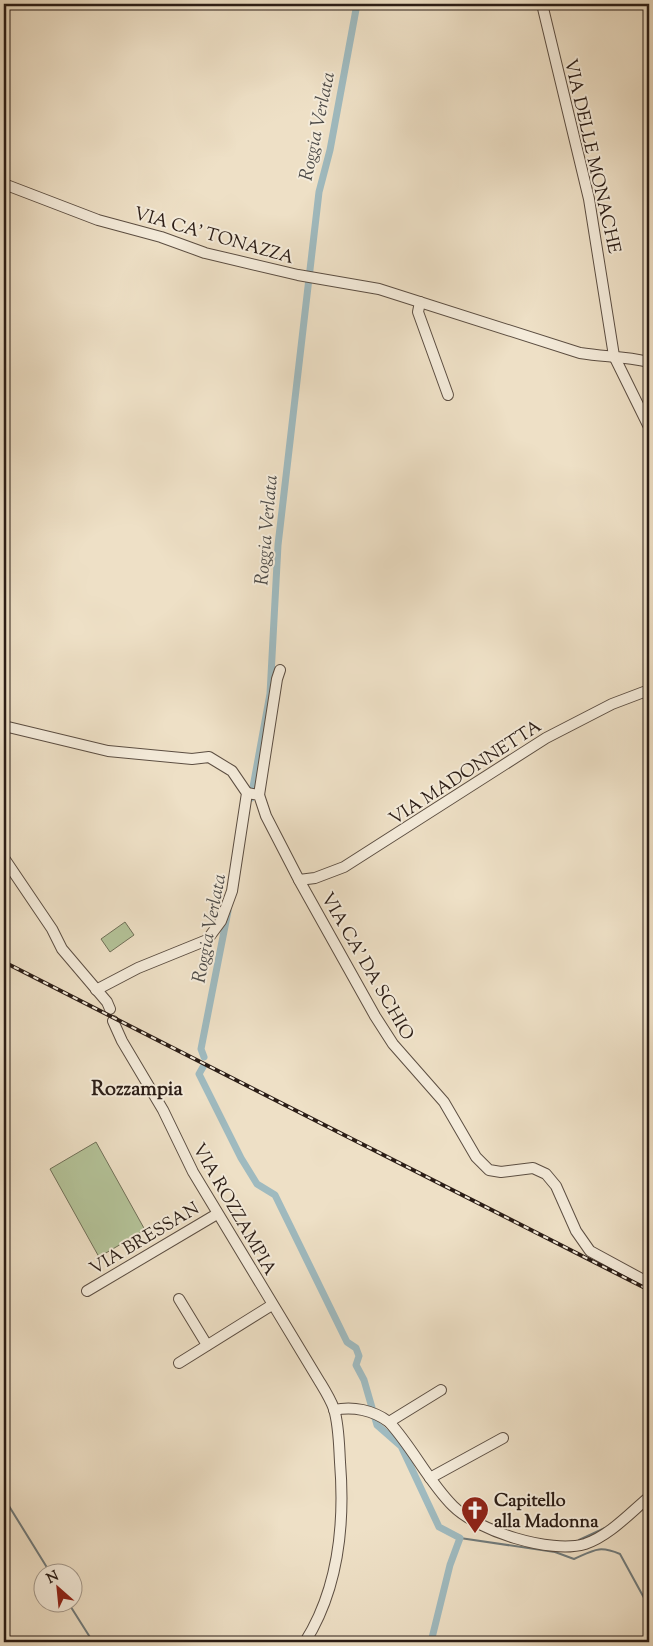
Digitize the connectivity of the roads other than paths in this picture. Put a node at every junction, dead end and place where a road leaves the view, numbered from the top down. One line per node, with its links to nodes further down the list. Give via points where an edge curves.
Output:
1 (542, 4): 4 (street, VIA DELLE MONACHE, via 589,200)
2 (4, 184): 3 (street, VIA CA' TONAZZA, via 98,220 205,252 379,289)
3 (420, 302): 4 (street, VIA CA' TONAZZA, via 580,353); 6 (street, via 418,312)
4 (614, 356): 5 (street, VIA CA' TONAZZA); 7 (street, VIA DELLE MONACHE)
5 (649, 362)
6 (448, 395)
7 (649, 427)
8 (280, 670): 11 (street)
9 (649, 690): 13 (street, VIA MADONNETTA, via 594,712 546,738 344,867)
10 (4, 726): 11 (street, via 108,751 192,759 209,757 232,770)
11 (252, 794): 13 (street, VIA CA' DA SCHIO); 14 (street, via 232,890 221,921 207,940 138,968)
12 (4, 858): 14 (street, via 62,949)
13 (300, 880): 18 (street, VIA CA' DA SCHIO, via 375,1016 393,1044 444,1102 476,1157 490,1170 533,1168 546,1174 556,1186 576,1231 590,1251)
14 (96, 990): 15 (street, via 108,1002)
15 (110, 1009)
16 (113, 1021): 17 (street, VIA ROZZAMPIA)
17 (217, 1214): 19 (street, VIA BRESSAN); 21 (street, VIA ROZZAMPIA)
18 (649, 1283)
19 (87, 1291)
20 (179, 1299): 22 (street)
21 (272, 1305): 22 (street); 25 (street, VIA ROZZAMPIA)
22 (207, 1345): 23 (street)
23 (179, 1363)
24 (442, 1390): 26 (street)
25 (334, 1410): 26 (street, via 346,1408 374,1413); 30 (street, VIA ROZZAMPIA, via 343,1491 341,1536 326,1596)
26 (389, 1422): 28 (street)
27 (503, 1438): 28 (street)
28 (430, 1478): 29 (street, via 454,1508 499,1534 562,1546 584,1544 605,1533)
29 (649, 1497)
30 (305, 1642)

